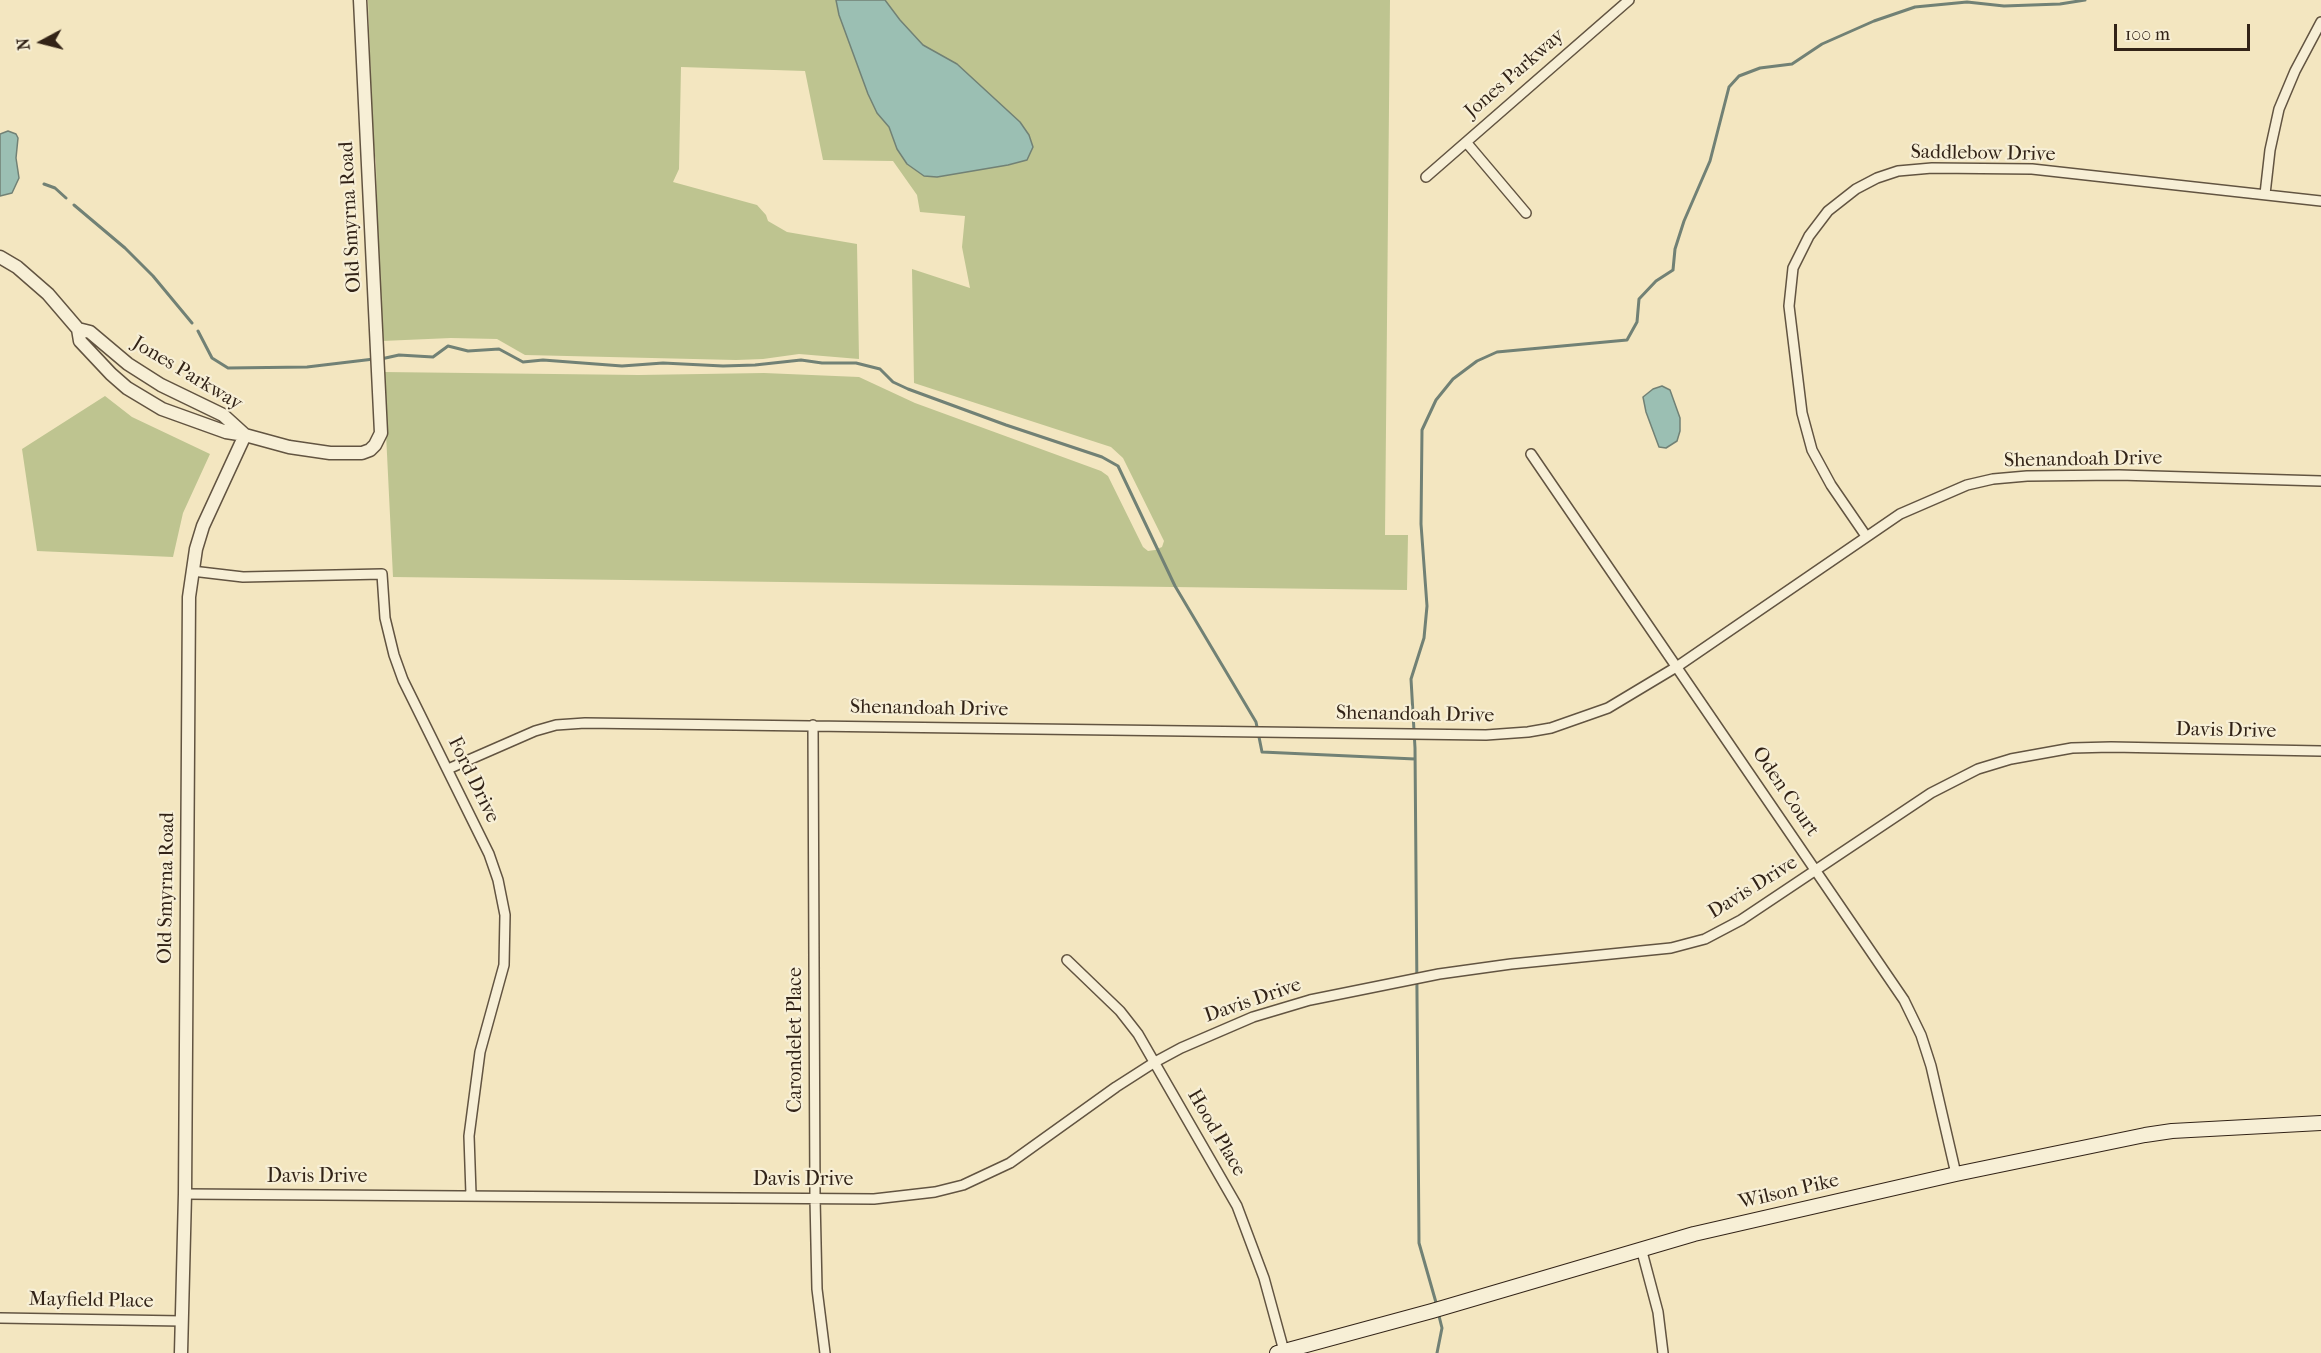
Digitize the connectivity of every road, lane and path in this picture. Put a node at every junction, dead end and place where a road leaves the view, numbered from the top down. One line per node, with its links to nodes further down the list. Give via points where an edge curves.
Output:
1 (360, 0): 11 (street, Old Smyrna Road)
2 (1629, 0): 4 (street, Jones Parkway)
3 (2321, 22): 6 (street, via 2279,109)
4 (1467, 142): 5 (street, Jones Parkway); 8 (street)
5 (1426, 177)
6 (2265, 194): 7 (street, Saddlebow Drive); 15 (street, Saddlebow Drive, via 2032,169 1932,168 1898,171 1877,178 1828,211 1809,236 1793,268 1789,306 1792,343 1802,413 1812,450)
7 (2321, 201)
8 (1526, 213)
9 (0, 257): 10 (street, Jones Parkway, via 30,277)
10 (78, 329): 12 (street, Jones Parkway, via 90,332 161,386 223,415); 12 (street, Jones Parkway, via 80,341 95,359 144,399 183,417)
11 (381, 433): 12 (street, Jones Parkway, via 375,445 362,453 302,450)
12 (245, 435): 16 (street, Old Smyrna Road, via 203,526)
13 (1531, 454): 17 (street, Oden Court)
14 (2321, 481): 15 (street, Shenandoah Drive, via 2119,475 1993,479 1942,494)
15 (1866, 536): 17 (street, Shenandoah Drive)
16 (192, 571): 20 (street, Ford Drive, via 254,577 382,574 394,655); 26 (street, Old Smyrna Road, via 188,628)
17 (1678, 666): 18 (street, Shenandoah Drive, via 1608,708 1551,728 1486,735); 21 (street, Oden Court)
18 (813, 725): 20 (street, Shenandoah Drive, via 556,725 517,737); 28 (street, Carondelet Place)
19 (2321, 751): 21 (street, Davis Drive, via 2072,748 2011,759 1978,769 1931,793)
20 (448, 769): 27 (street, Ford Drive, via 489,854 505,915 504,965 480,1052 471,1125)
21 (1815, 870): 23 (street, Davis Drive, via 1741,920 1704,939 1671,948 1511,964 1422,978 1288,1005 1215,1032); 25 (street, Oden Court, via 1888,975 1921,1035)
22 (1067, 960): 23 (street, Hood Place, via 1120,1011)
23 (1155, 1062): 28 (street, Davis Drive, via 1010,1163 963,1185 904,1197); 32 (street, Hood Place, via 1237,1206 1264,1278)
24 (2321, 1123): 25 (main road, Wilson Pike, via 2172,1131)
25 (1956, 1174): 29 (main road, Wilson Pike)
26 (185, 1194): 27 (street, Davis Drive); 31 (street, Old Smyrna Road)
27 (471, 1194): 28 (street, Davis Drive)
28 (815, 1198): 34 (street, Carondelet Place, via 817,1289)
29 (1641, 1248): 32 (main road, Wilson Pike); 35 (street, via 1658,1312)
30 (0, 1318): 31 (street, Mayfield Place)
31 (182, 1321): 33 (street, Old Smyrna Road)
32 (1280, 1352)
33 (181, 1353)
34 (825, 1353)
35 (1663, 1353)

